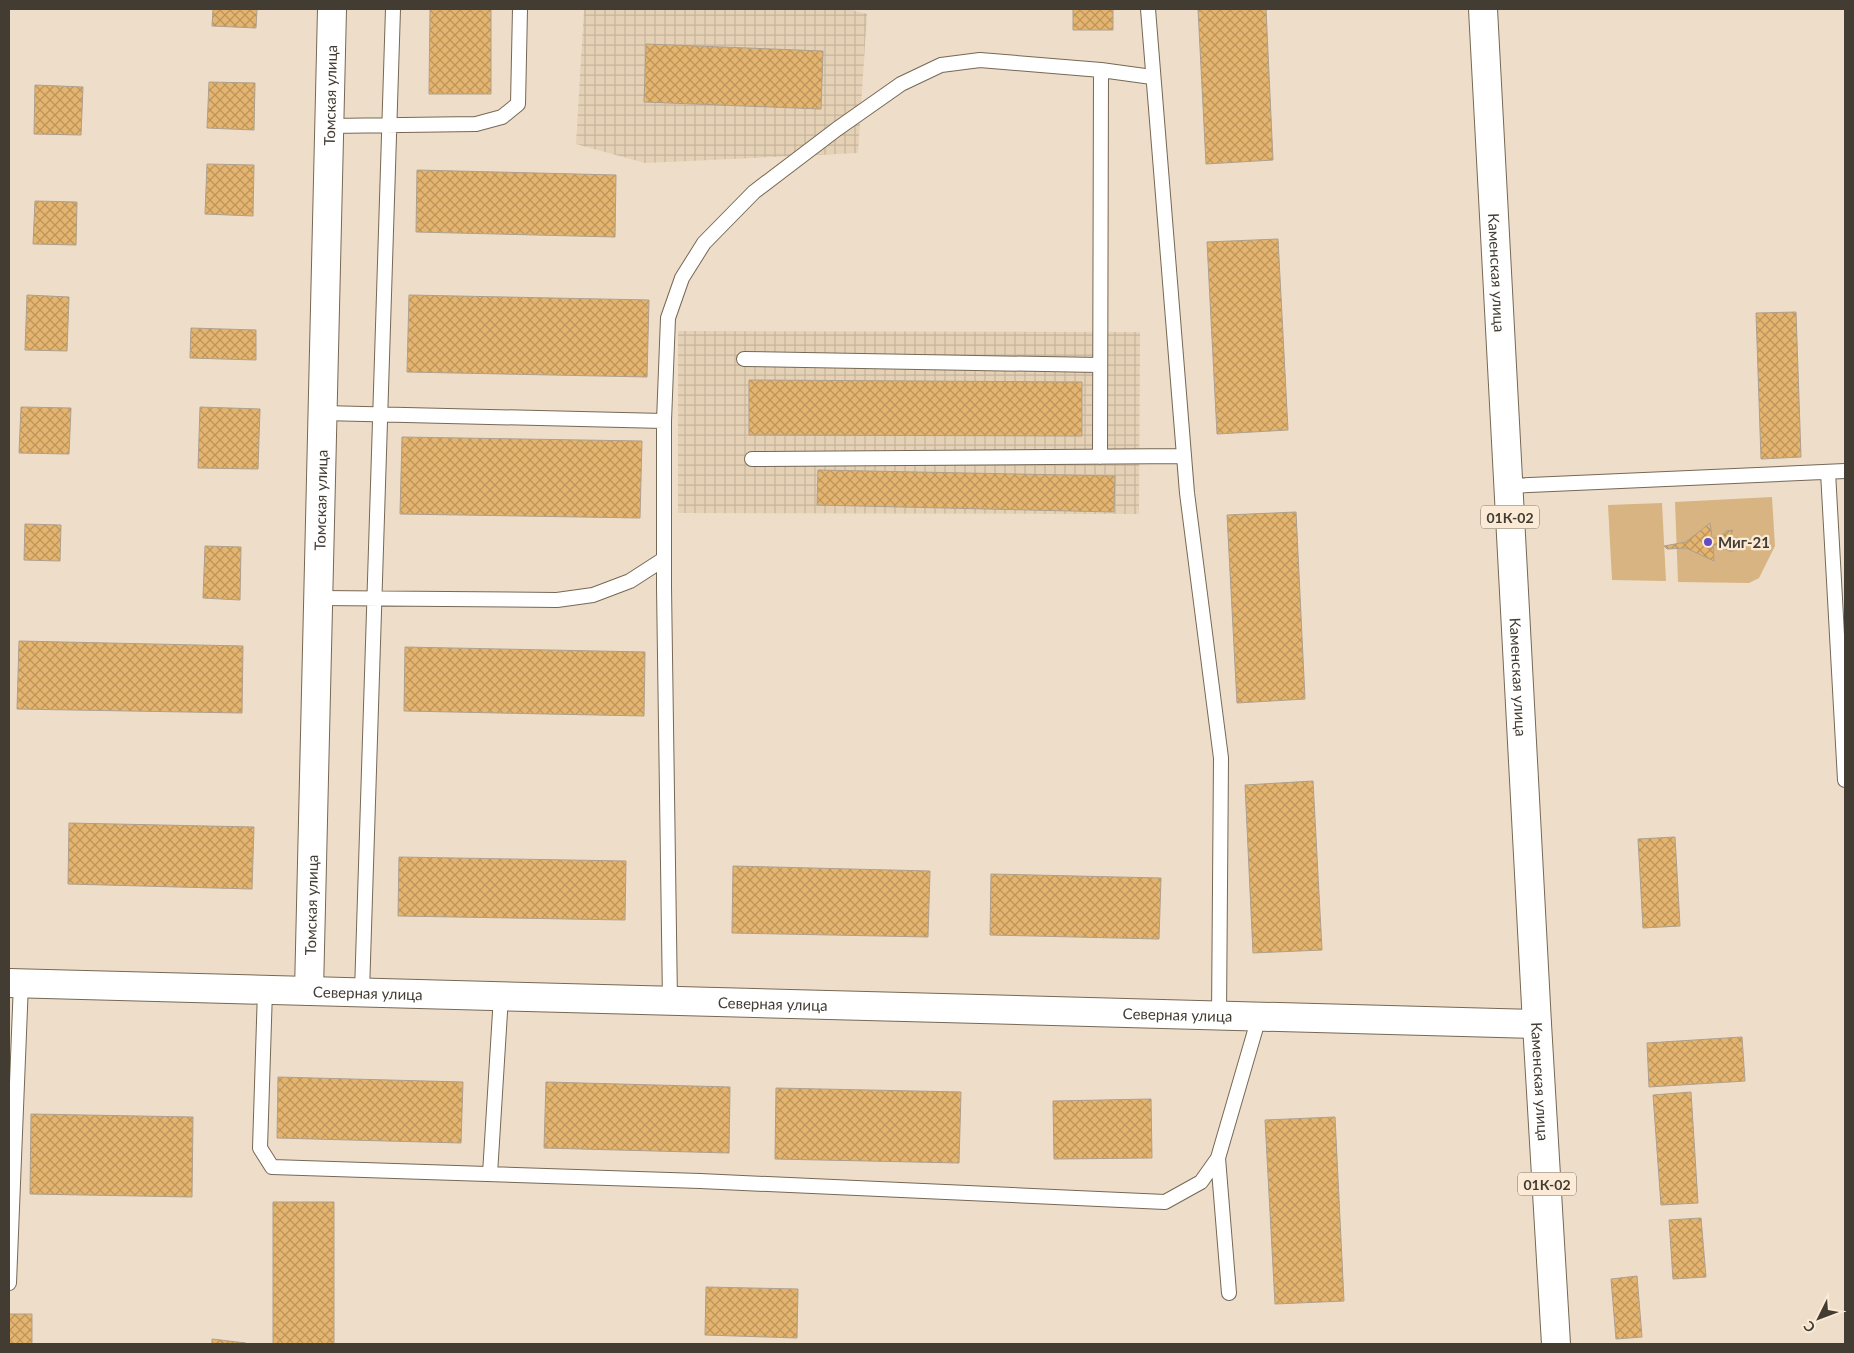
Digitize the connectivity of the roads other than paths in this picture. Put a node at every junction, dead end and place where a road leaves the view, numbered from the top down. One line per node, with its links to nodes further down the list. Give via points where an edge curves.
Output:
1 (332, 9): 8 (street, Томская улица)
2 (393, 9): 9 (lane)
3 (520, 9): 9 (lane, via 518,104 502,117 476,124)
4 (1148, 9): 7 (lane)
5 (1483, 9): 20 (street, Каменская улица / 01К-02)
6 (1101, 70): 7 (lane); 11 (lane); 14 (lane, via 980,60 941,65 901,84 754,192 704,242 682,278 668,318)
7 (1152, 77): 15 (lane)
8 (329, 126): 9 (lane); 12 (street, Томская улица)
9 (389, 126): 13 (lane)
10 (744, 359): 11 (lane)
11 (1099, 365): 16 (lane)
12 (322, 413): 13 (lane); 22 (street, Томская улица)
13 (380, 414): 14 (lane); 23 (lane)
14 (664, 421): 21 (lane)
15 (1184, 456): 16 (lane); 31 (lane, via 1220,758)
16 (1100, 457): 17 (lane)
17 (752, 459)
18 (1845, 471): 19 (lane)
19 (1828, 472): 20 (lane); 24 (lane)
20 (1509, 486): 33 (street, Каменская улица / 01К-02)
21 (664, 559): 23 (lane, via 630,581 593,595 557,600); 30 (lane)
22 (318, 598): 23 (lane); 27 (street, Томская улица)
23 (374, 598): 28 (lane)
24 (1845, 780)
25 (15, 983): 26 (street, Северная улица); 34 (lane)
26 (265, 990): 27 (street, Северная улица); 36 (lane, via 260,1148 272,1167)
27 (310, 991): 28 (street, Северная улица)
28 (362, 992): 29 (street, Северная улица)
29 (502, 996): 30 (street, Северная улица); 36 (lane)
30 (670, 1000): 31 (street, Северная улица)
31 (1219, 1016): 32 (street, Северная улица)
32 (1260, 1017): 33 (street, Северная улица); 35 (lane)
33 (1537, 1024): 39 (street, Каменская улица / 01К-02)
34 (11, 1154): 37 (lane)
35 (1218, 1158): 36 (lane, via 1201,1182 1165,1202); 38 (lane)
36 (490, 1174)
37 (9, 1283)
38 (1229, 1293)
39 (1556, 1344)

